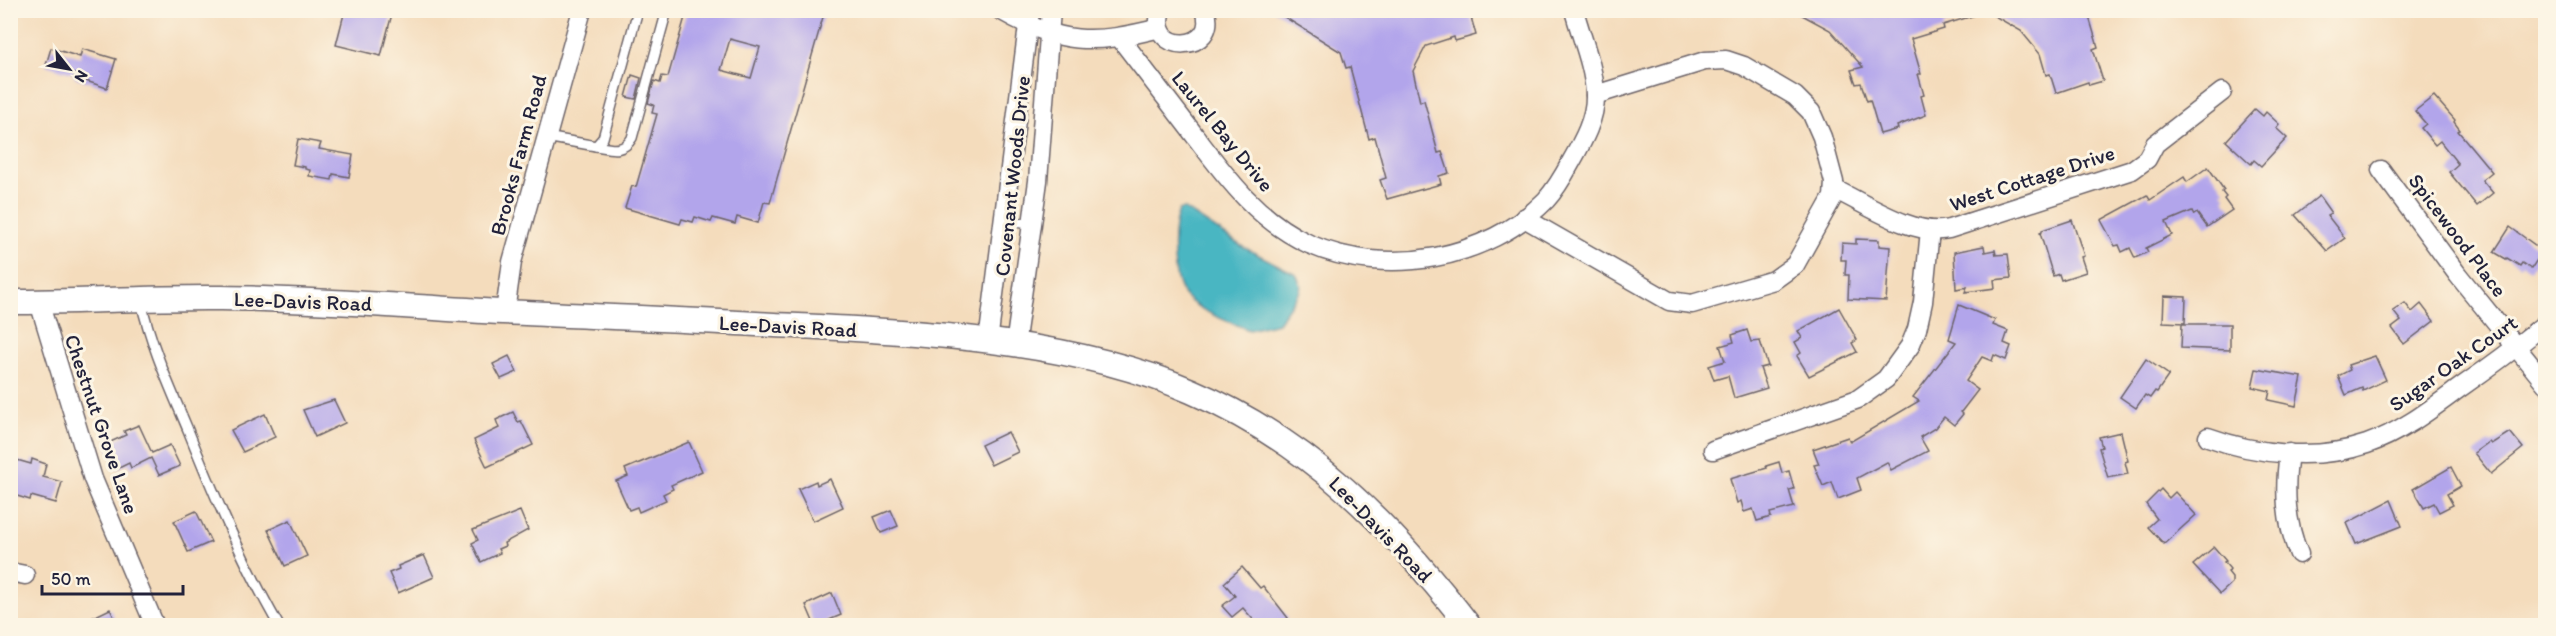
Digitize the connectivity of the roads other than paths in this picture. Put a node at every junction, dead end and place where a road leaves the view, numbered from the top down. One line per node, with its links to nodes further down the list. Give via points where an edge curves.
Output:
1 (582, 10): 14 (street, Brooks Farm Road)
2 (638, 10): 15 (lane, via 603,138)
3 (667, 10): 15 (lane, via 632,138 618,150)
4 (1000, 10): 8 (street, Laurel Bay Drive)
5 (1051, 10): 10 (street, Covenant Woods Drive)
6 (1205, 10): 9 (street, Laurel Bay Drive, via 1204,31 1193,42 1177,44 1169,40)
7 (1574, 10): 13 (street, Laurel Bay Drive)
8 (1029, 18): 10 (street, Laurel Bay Drive); 19 (street, Covenant Woods Drive)
9 (1160, 19): 11 (street, Laurel Bay Drive)
10 (1049, 33): 11 (street, Laurel Bay Drive, via 1075,39); 20 (street, Covenant Woods Drive)
11 (1120, 38): 18 (street, Laurel Bay Drive, via 1248,201 1308,243 1354,257 1410,261 1476,245)
12 (2222, 92): 21 (street, West Cottage Drive, via 2156,144 2147,159 2132,170 1949,229)
13 (1595, 95): 17 (street, via 1705,61 1735,62 1806,106 1822,137); 18 (street, Laurel Bay Drive, via 1592,118 1570,163 1547,199)
14 (546, 137): 15 (lane); 25 (street, Brooks Farm Road, via 512,262)
15 (596, 146)
16 (2381, 170): 29 (street, Spicewood Place)
17 (1834, 189): 18 (street, via 1830,205 1789,271 1773,280 1692,304 1669,301); 21 (street, West Cottage Drive, via 1910,225)
18 (1524, 218)
19 (1004, 221): 20 (lane); 27 (street, Covenant Woods Drive)
20 (1032, 224): 28 (street, Covenant Woods Drive)
21 (1930, 230): 32 (street, via 1917,329 1910,346 1886,379 1858,399)
22 (141, 298): 24 (main road, Lee-Davis Road); 25 (main road, Lee-Davis Road, via 236,298); 36 (lane, via 149,336 220,508)
23 (10, 302): 24 (main road, Lee-Davis Road)
24 (39, 302): 35 (street, Chestnut Grove Lane, via 93,479)
25 (505, 312): 27 (main road, Lee-Davis Road, via 912,333)
26 (2546, 324): 29 (street, Sugar Oak Court)
27 (988, 342): 28 (main road, Lee-Davis Road)
28 (1015, 346): 37 (main road, Lee-Davis Road, via 1141,372 1240,414 1279,438 1349,491 1404,547)
29 (2517, 347): 30 (street, Spicewood Place); 33 (street, Sugar Oak Court, via 2418,419 2390,434 2347,449)
30 (2546, 384)
31 (2208, 437): 33 (street, Sugar Oak Court, via 2257,450)
32 (1713, 450)
33 (2289, 453): 34 (street, via 2286,510)
34 (2299, 554)
35 (155, 626)
36 (279, 626)
37 (1468, 626)

